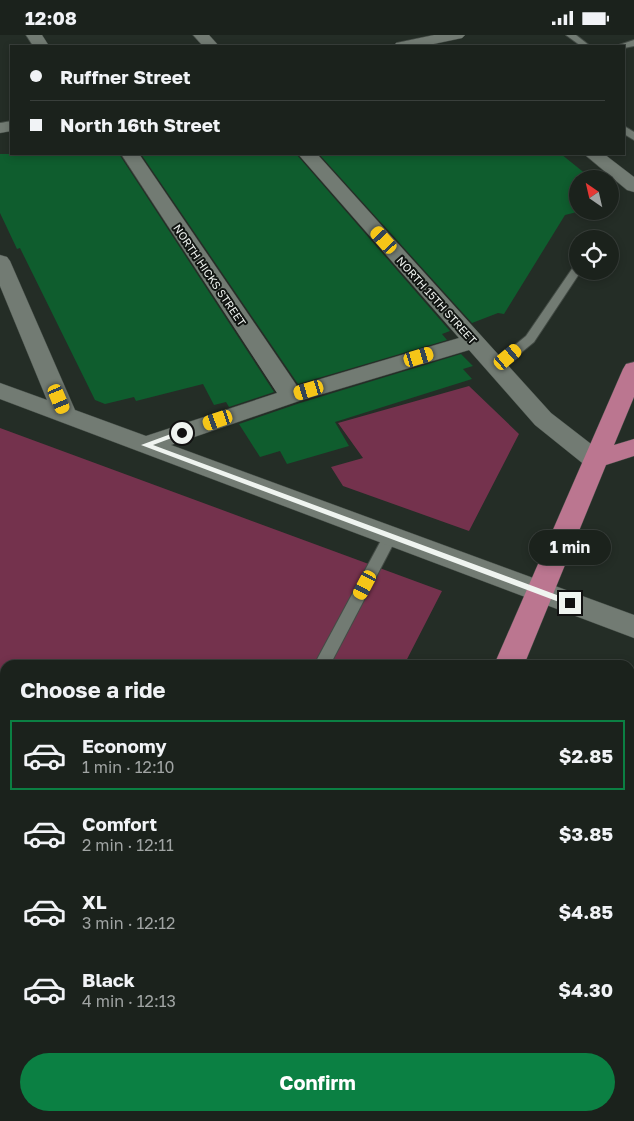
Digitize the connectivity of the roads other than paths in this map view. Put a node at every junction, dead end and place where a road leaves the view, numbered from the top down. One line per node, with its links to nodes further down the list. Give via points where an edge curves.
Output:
1 (201, 35): 4 (street)
2 (570, 35): 6 (lane)
3 (453, 38): 5 (street)
4 (210, 45)
5 (408, 45)
6 (585, 45)
7 (131, 155): 17 (street, NORTH HICKS STREET)
8 (308, 155): 13 (street, NORTH 15TH STREET)
9 (594, 155): 10 (street)
10 (634, 186)
11 (0, 261): 18 (street)
12 (570, 280): 14 (lane, via 530,339)
13 (473, 341): 14 (street, NORTH 15TH STREET); 17 (street)
14 (496, 367): 21 (street, NORTH 15TH STREET, via 543,419)
15 (634, 369): 21 (main road)
16 (0, 391): 18 (street)
17 (291, 396): 19 (street)
18 (66, 416): 19 (street)
19 (145, 445): 22 (street)
20 (634, 447): 21 (main road)
21 (595, 460): 23 (main road)
22 (390, 537): 23 (street); 25 (lane)
23 (540, 592): 24 (street); 26 (main road)
24 (634, 627)
25 (325, 660)
26 (511, 660)

